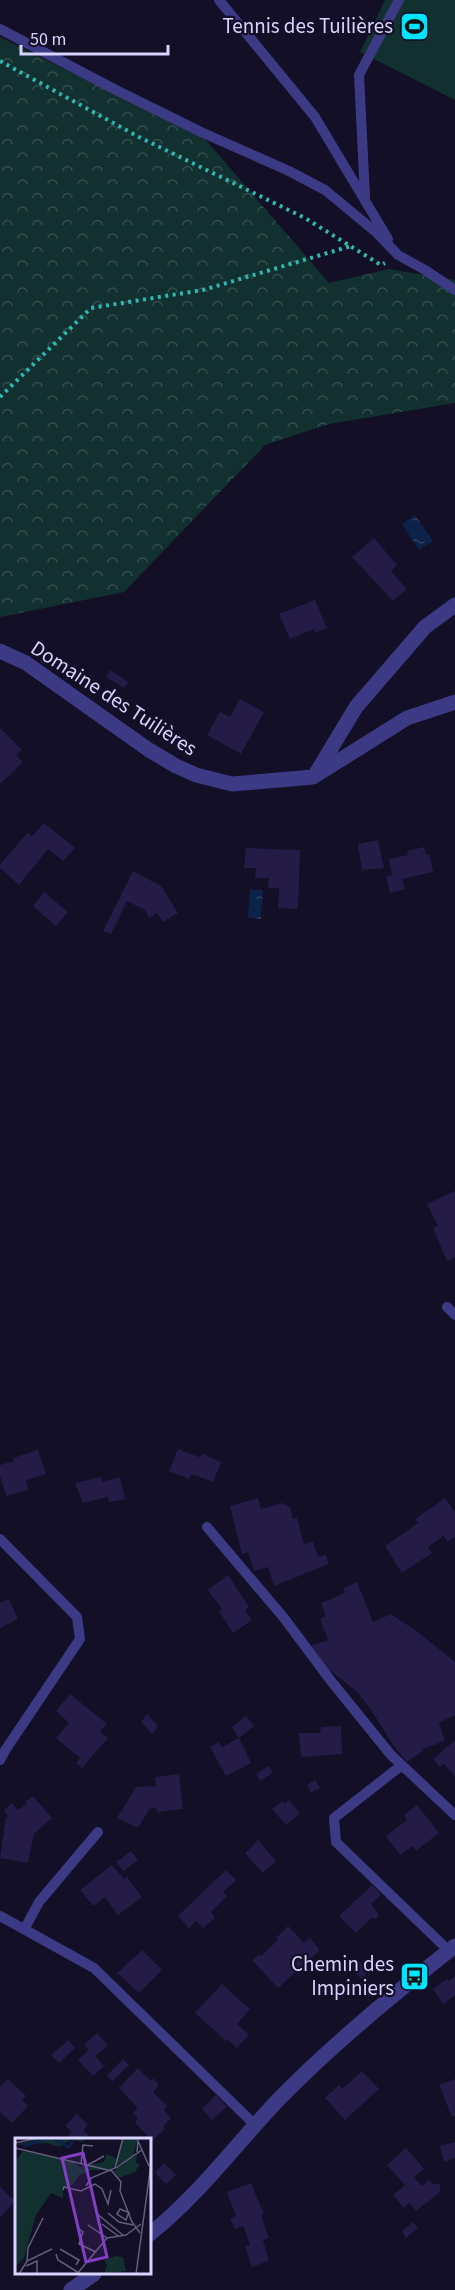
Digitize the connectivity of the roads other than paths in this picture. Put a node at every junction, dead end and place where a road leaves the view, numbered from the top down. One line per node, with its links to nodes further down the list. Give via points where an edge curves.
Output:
1 (219, 0): 4 (lane, via 315,117)
2 (399, 0): 4 (lane, via 359,75)
3 (0, 29): 5 (lane, via 124,94 325,190)
4 (365, 200): 5 (lane)
5 (398, 255): 6 (lane)
6 (455, 290)
7 (455, 605): 10 (street, via 425,627 356,707)
8 (0, 651): 10 (street, Domaine des Tuilières, via 26,663 149,750 196,775 232,784)
9 (455, 702): 10 (street, Domaine des Tuilières, via 407,718)
10 (313, 777)
11 (207, 1527): 15 (lane)
12 (0, 1539): 13 (lane, via 77,1617 80,1640)
13 (3, 1746): 14 (lane)
14 (0, 1760)
15 (402, 1765): 16 (lane); 20 (lane, via 334,1818 336,1842)
16 (455, 1815)
17 (98, 1832): 19 (lane, via 39,1902)
18 (0, 1916): 19 (lane)
19 (25, 1928): 21 (lane, via 94,1968)
20 (452, 1948): 21 (street, via 382,2003)
21 (255, 2125): 22 (street, via 192,2198)
22 (152, 2232)
23 (93, 2275): 24 (street)
24 (71, 2290)

